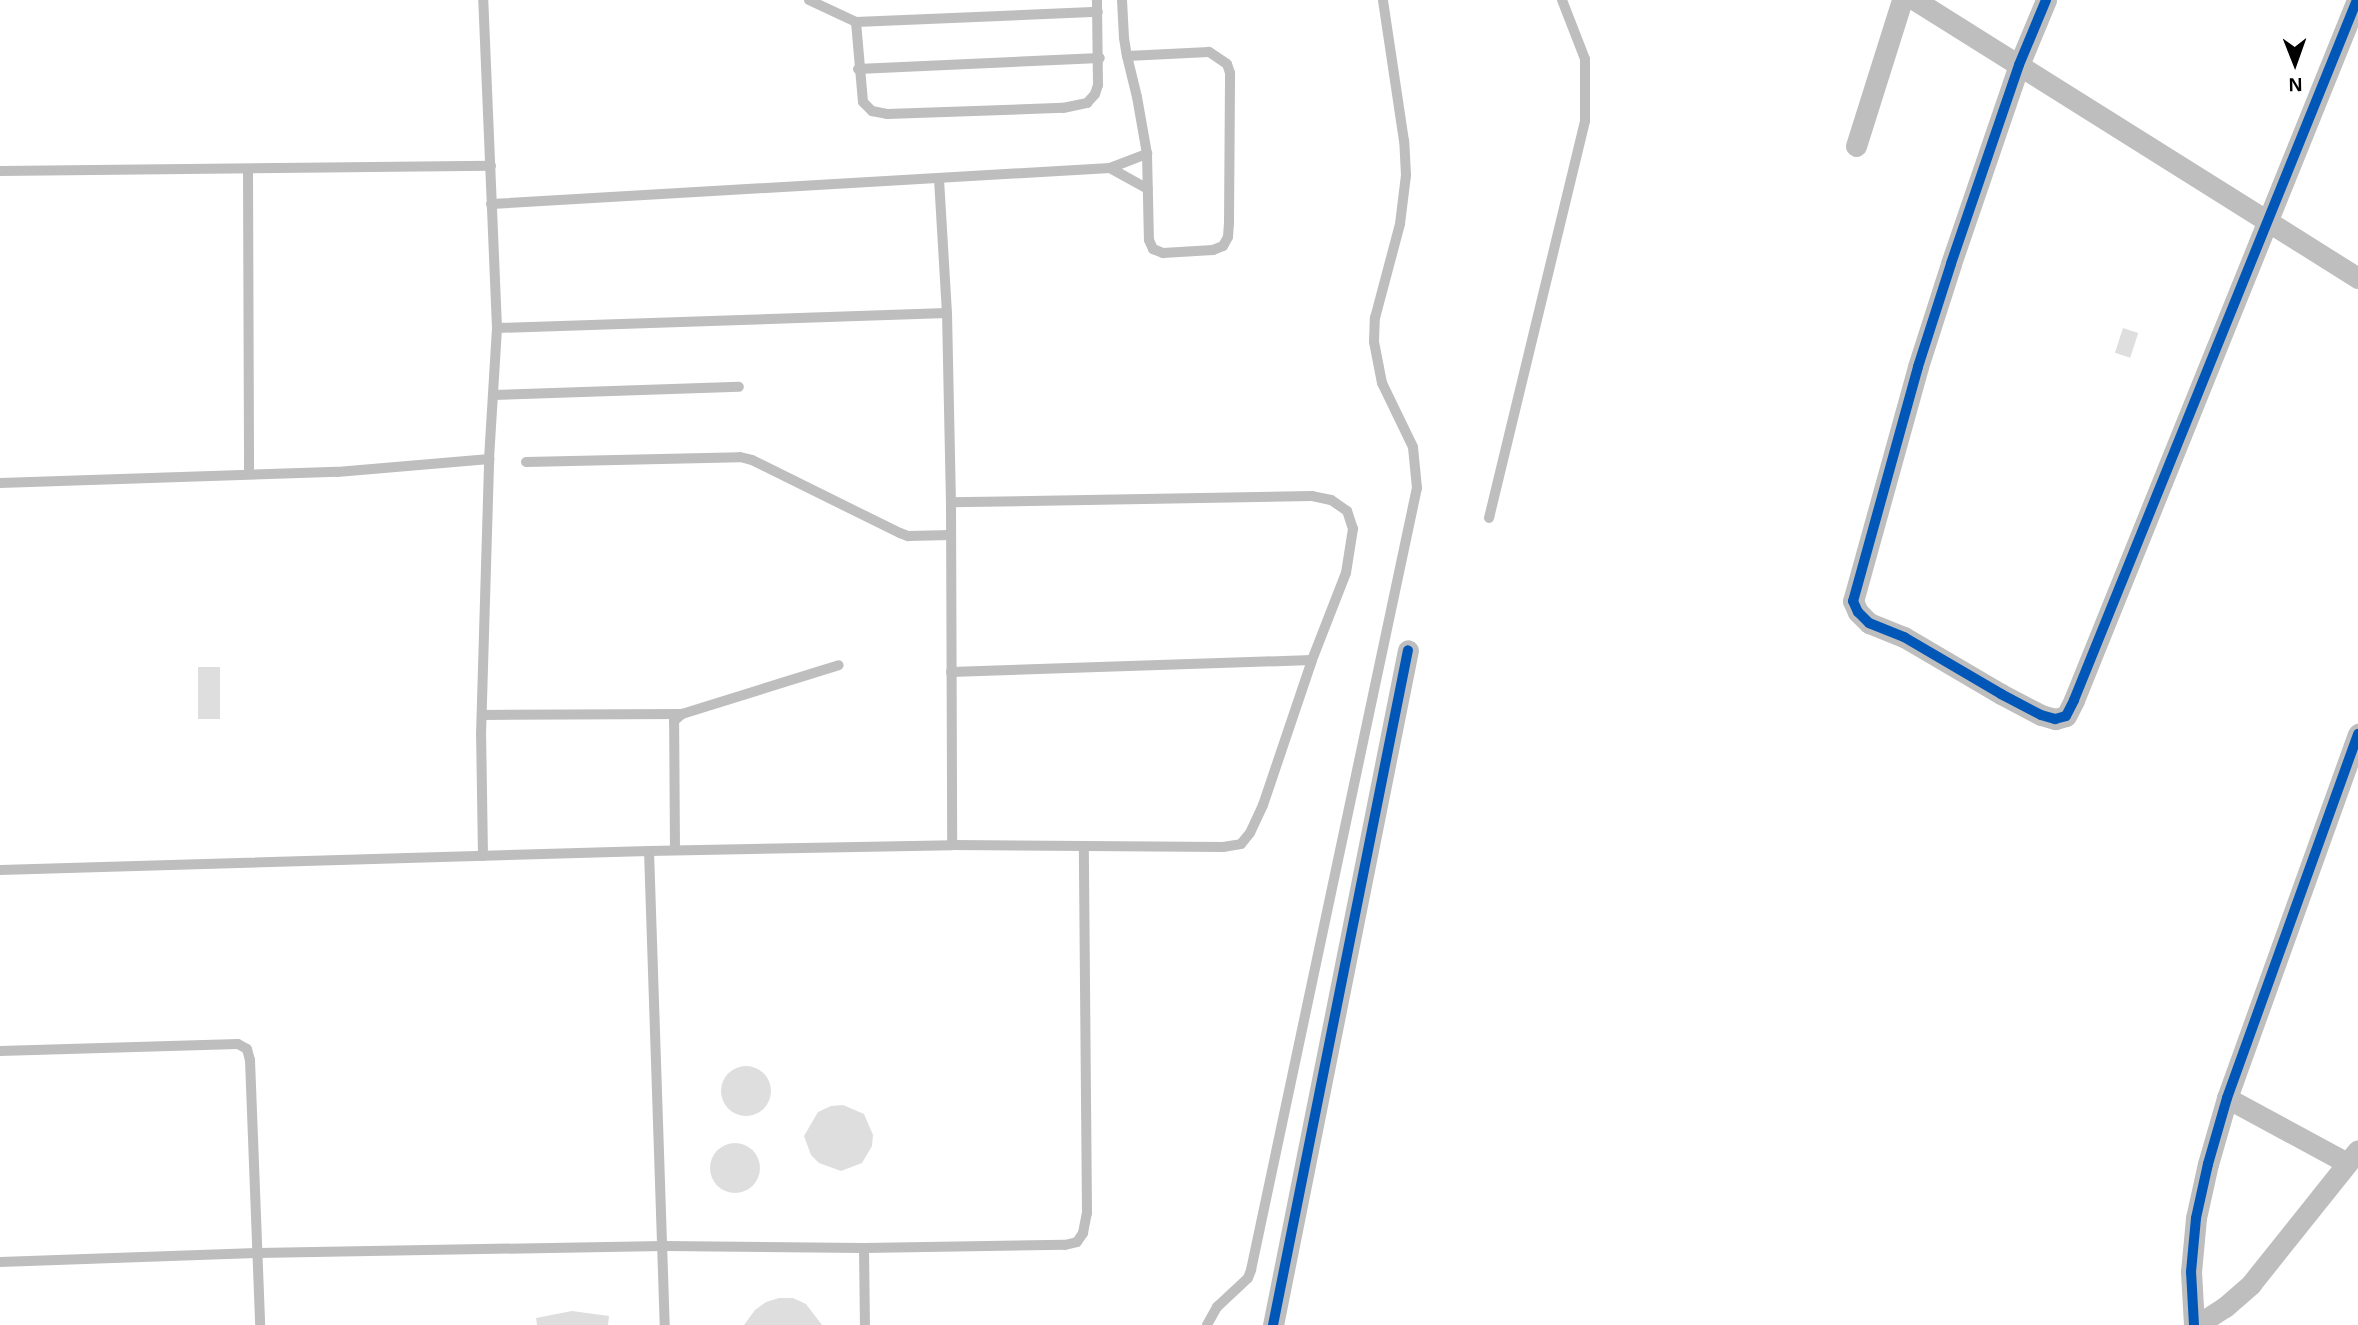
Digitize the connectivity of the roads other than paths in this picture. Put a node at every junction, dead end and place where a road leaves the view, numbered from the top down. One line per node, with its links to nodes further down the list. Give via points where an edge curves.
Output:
1 (483, 0): 19 (lane)
2 (809, 0): 12 (lane)
3 (1097, 0): 11 (lane)
4 (1122, 0): 13 (lane)
5 (1383, 0): 63 (lane, via 1406,176 1400,224 1375,318 1374,342 1382,383 1413,447 1417,488 1251,1270 1217,1307)
6 (1562, 0): 37 (lane, via 1585,59 1585,121)
7 (1902, 0): 17 (street)
8 (1915, 0): 15 (street)
9 (2046, 0): 15 (street)
10 (2357, 0): 26 (street)
11 (1098, 12): 12 (lane); 14 (lane)
12 (856, 22): 16 (lane)
13 (1127, 56): 18 (lane); 24 (lane, via 1209,52 1227,64 1230,73 1228,237 1223,246 1163,253 1153,249 1147,229)
14 (1100, 58): 16 (lane); 16 (lane, via 1095,94 1087,103 1063,108 887,114 872,111 863,102)
15 (2019, 65): 26 (street); 26 (street, via 1926,341 1856,586 1853,601 1869,623 1905,637 2041,715 2066,716)
16 (858, 69)
17 (1856, 146)
18 (1147, 154): 20 (lane); 24 (lane)
19 (491, 166): 21 (lane); 25 (lane)
20 (1110, 168): 23 (lane); 24 (lane)
21 (247, 169): 22 (lane); 34 (lane)
22 (0, 171)
23 (939, 179): 25 (lane); 28 (lane)
24 (1148, 189)
25 (491, 204): 29 (lane)
26 (2267, 220): 27 (street)
27 (2358, 278)
28 (947, 313): 29 (lane); 36 (lane)
29 (497, 327): 31 (lane)
30 (739, 387): 31 (lane)
31 (493, 395): 32 (lane)
32 (489, 459): 34 (lane, via 414,468); 43 (lane)
33 (526, 462): 38 (lane, via 740,457 908,536)
34 (249, 474): 35 (lane)
35 (0, 483)
36 (951, 502): 38 (lane); 40 (lane, via 1312,496 1331,500 1347,511 1353,529 1346,573)
37 (1489, 518)
38 (951, 535): 42 (lane)
39 (1408, 650): 64 (street)
40 (1312, 660): 42 (lane); 48 (lane, via 1263,805 1241,844)
41 (839, 665): 44 (lane)
42 (951, 672): 47 (lane)
43 (482, 715): 44 (lane); 51 (lane)
44 (682, 715): 50 (lane, via 674,721)
45 (2358, 734): 46 (street)
46 (2348, 789): 54 (street)
47 (952, 845): 48 (lane); 50 (lane)
48 (1084, 847): 57 (lane, via 1087,1213 1083,1233 1065,1245)
49 (649, 850): 50 (lane); 51 (lane); 56 (lane)
50 (675, 850)
51 (483, 856): 52 (lane)
52 (0, 870)
53 (0, 1051): 58 (lane, via 238,1044 247,1049)
54 (2227, 1098): 55 (street); 65 (street, via 2196,1218 2191,1272)
55 (2353, 1156): 65 (street, via 2251,1284)
56 (664, 1246): 57 (lane); 58 (lane); 61 (lane)
57 (864, 1248): 62 (lane)
58 (258, 1253): 59 (lane); 60 (lane)
59 (0, 1262)
60 (260, 1325)
61 (665, 1325)
62 (865, 1325)
63 (1208, 1325)
64 (1273, 1325)
65 (2195, 1325)

